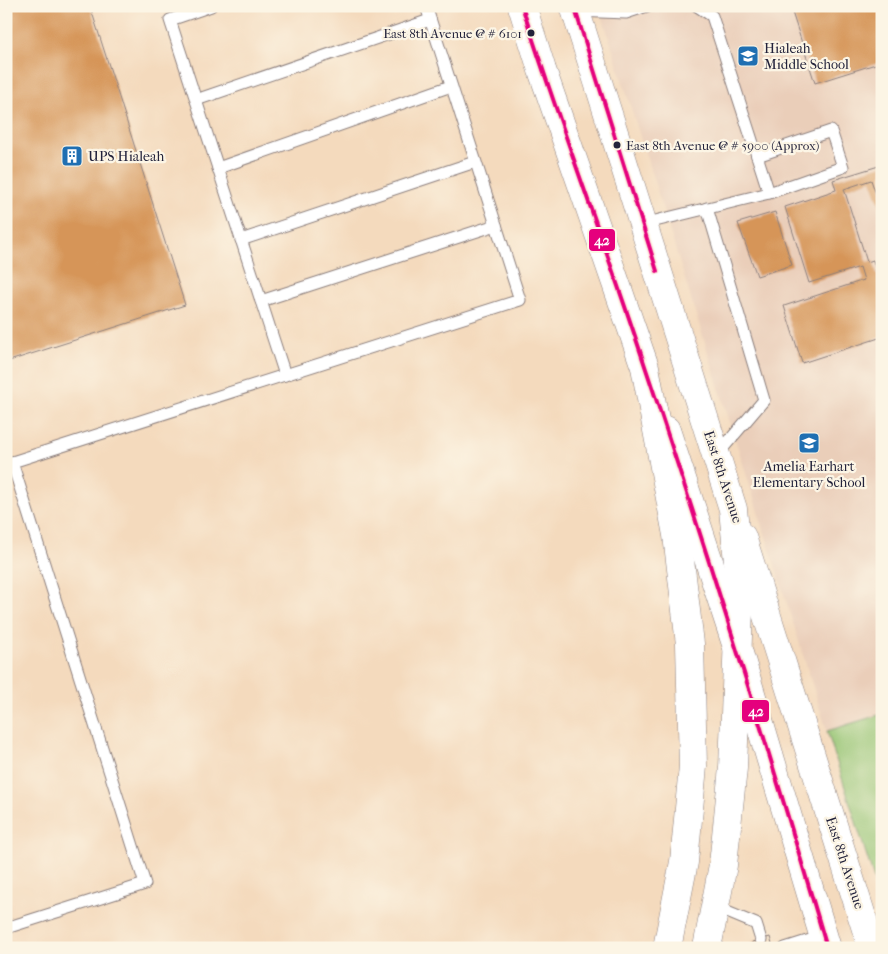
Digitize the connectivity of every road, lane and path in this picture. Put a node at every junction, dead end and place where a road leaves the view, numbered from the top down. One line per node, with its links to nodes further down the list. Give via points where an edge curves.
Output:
1 (212, 6): 9 (lane, via 170,20)
2 (426, 6): 7 (lane)
3 (522, 6): 17 (main road)
4 (647, 6): 6 (lane, via 626,13)
5 (697, 6): 10 (lane, via 712,16)
6 (575, 8): 15 (main road, East 8th Avenue)
7 (430, 20): 8 (lane); 9 (lane)
8 (452, 86): 11 (lane); 12 (lane)
9 (196, 100): 12 (lane)
10 (757, 156): 13 (lane); 13 (lane, via 831,131 843,168)
11 (476, 162): 16 (lane); 18 (lane)
12 (218, 168): 18 (lane)
13 (768, 193): 14 (lane)
14 (707, 208): 15 (lane); 22 (lane, via 764,400)
15 (643, 224): 17 (main road); 22 (main road, East 8th Avenue)
16 (496, 225): 19 (lane); 21 (lane, via 520,300)
17 (600, 235): 20 (main road)
18 (241, 240): 19 (lane)
19 (261, 301): 21 (lane)
20 (646, 367): 25 (main road); 30 (main road, via 677,535 690,644 693,766 684,862)
21 (285, 375): 23 (lane)
22 (716, 457): 24 (main road, East 8th Avenue)
23 (9, 463): 27 (lane, via 145,884)
24 (733, 509): 25 (main road, via 740,583); 33 (main road, East 8th Avenue)
25 (738, 650): 26 (main road, via 733,768 723,865); 29 (main road)
26 (715, 907): 28 (lane, via 756,924); 31 (main road)
27 (6, 928)
28 (761, 940)
29 (825, 942): 32 (lane)
30 (667, 948)
31 (707, 948)
32 (785, 948)
33 (872, 948)

